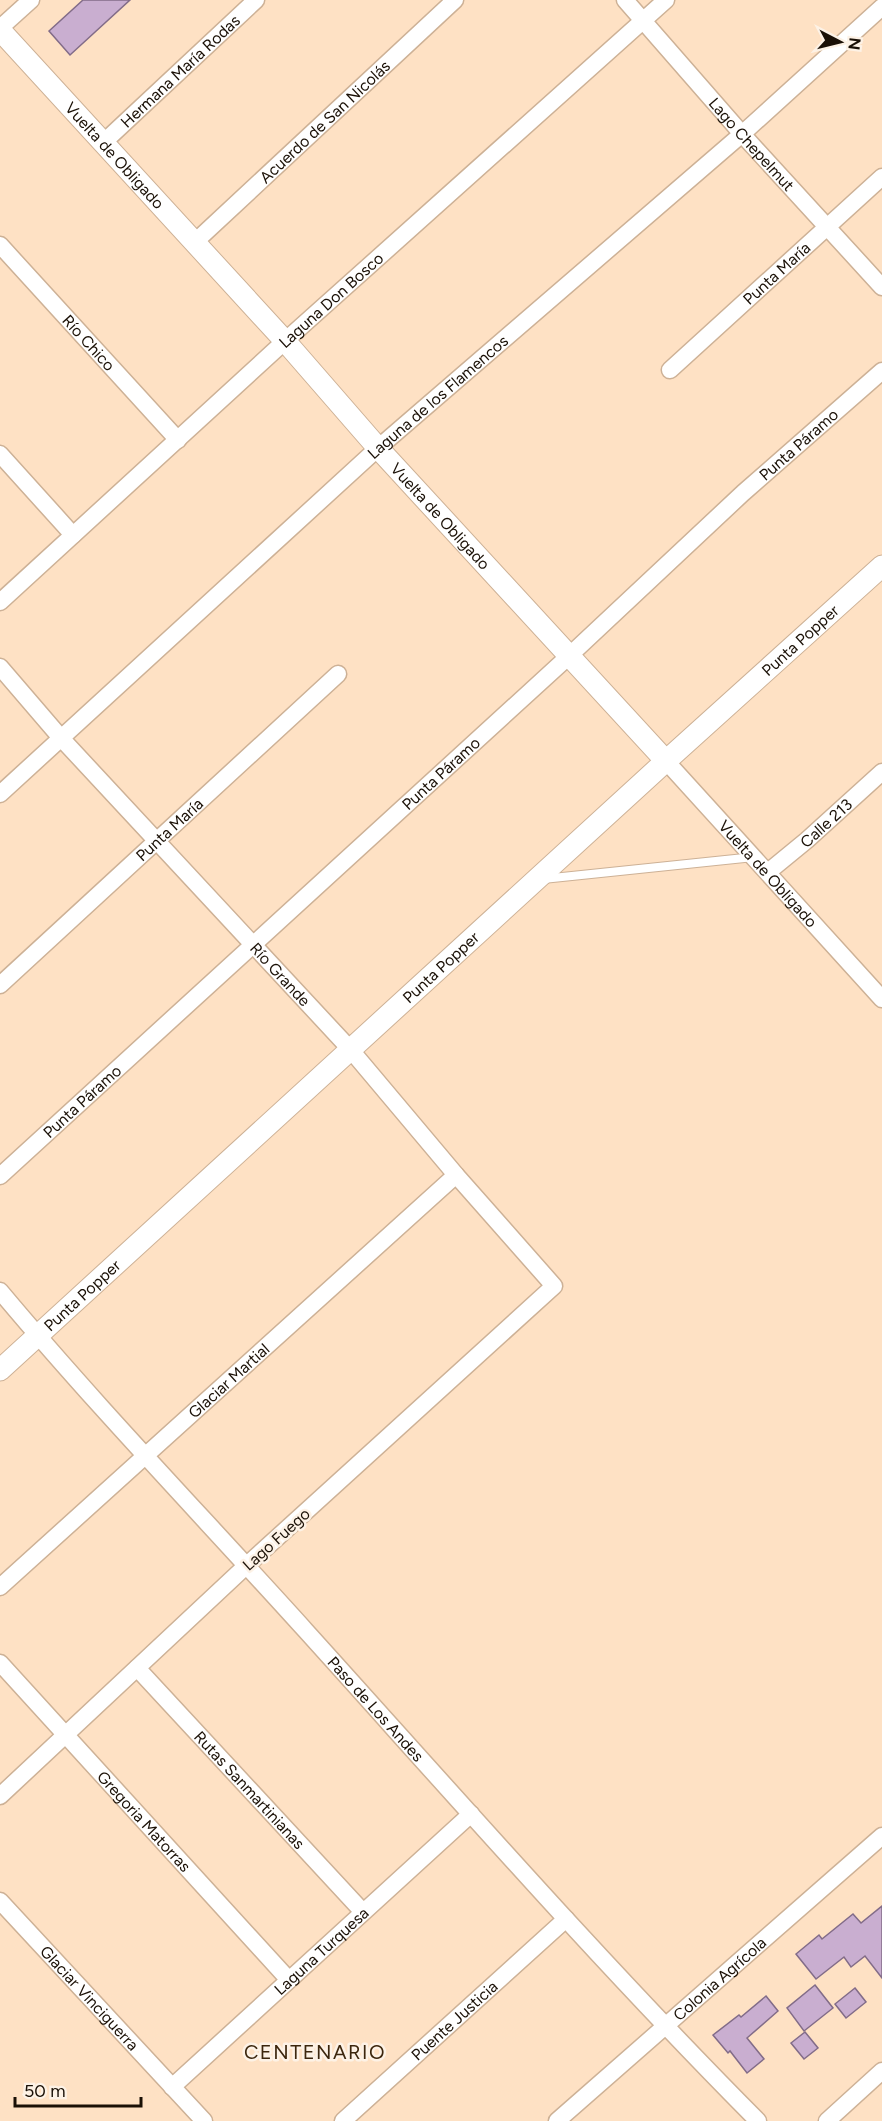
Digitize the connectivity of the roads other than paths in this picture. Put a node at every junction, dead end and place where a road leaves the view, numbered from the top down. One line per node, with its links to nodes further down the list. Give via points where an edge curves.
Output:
1 (31, 0): 8 (street)
2 (256, 0): 10 (street, Hermana María Rodas)
3 (455, 0): 13 (street, Acuerdo de San Nicolás)
4 (625, 0): 7 (street, Lago Chepelmut)
5 (666, 0): 7 (street, Laguna Don Bosco)
6 (882, 7): 9 (street, Laguna de los Flamencos)
7 (644, 21): 9 (street, Lago Chepelmut); 16 (street, Laguna Don Bosco)
8 (0, 29): 10 (street, Vuelta de Obligado)
9 (742, 134): 12 (street, Lago Chepelmut); 20 (street, Laguna de los Flamencos)
10 (104, 142): 13 (street, Vuelta de Obligado)
11 (882, 177): 12 (street, Punta María)
12 (827, 226): 15 (street, Lago Chepelmut); 17 (street, Punta María)
13 (195, 242): 16 (street, Vuelta de Obligado)
14 (0, 245): 19 (street, Río Chico)
15 (882, 287)
16 (285, 342): 19 (street, Laguna Don Bosco); 20 (street, Vuelta de Obligado)
17 (670, 370)
18 (882, 371): 25 (street, Punta Páramo, via 743,493)
19 (178, 440): 22 (street, Laguna Don Bosco)
20 (378, 448): 25 (street, Vuelta de Obligado); 28 (street, Laguna de los Flamencos)
21 (0, 454): 22 (street)
22 (74, 535): 24 (street, Laguna Don Bosco)
23 (882, 566): 29 (street, Punta Popper)
24 (0, 602)
25 (569, 656): 29 (street, Vuelta de Obligado); 36 (street, Punta Páramo)
26 (0, 667): 28 (street, Río Grande)
27 (338, 674): 32 (street, Punta María)
28 (61, 738): 31 (street, Laguna de los Flamencos); 32 (street, Río Grande)
29 (666, 761): 33 (street, Vuelta de Obligado); 35 (street, Punta Popper)
30 (882, 771): 34 (street, Calle 213)
31 (0, 794)
32 (157, 842): 36 (street, Río Grande); 37 (street, Punta María)
33 (754, 857): 34 (street, Vuelta de Obligado); 35 (lane)
34 (768, 872): 38 (street, Vuelta de Obligado)
35 (536, 880): 39 (street, Punta Popper)
36 (252, 946): 39 (street, Río Grande); 41 (street, Punta Páramo)
37 (0, 985)
38 (882, 999)
39 (350, 1049): 40 (street, Río Grande); 44 (street, Punta Popper)
40 (456, 1175): 42 (street, Río Grande); 46 (street, Glaciar Martial)
41 (0, 1176)
42 (554, 1286): 47 (street, Lago Fuego)
43 (0, 1291): 44 (street, Paso de Los Andes)
44 (38, 1336): 45 (street, Punta Popper); 46 (street, Paso de Los Andes)
45 (0, 1370)
46 (145, 1456): 47 (street, Paso de Los Andes); 48 (street, Glaciar Martial)
47 (247, 1565): 50 (street, Lago Fuego); 53 (street, Paso de Los Andes)
48 (0, 1587)
49 (0, 1663): 51 (street, Gregoria Matorras)
50 (137, 1668): 51 (street, Lago Fuego); 56 (street, Rutas Sanmartinianas)
51 (66, 1734): 52 (street, Lago Fuego); 58 (street, Gregoria Matorras)
52 (0, 1796)
53 (471, 1814): 56 (street, Laguna Turquesa); 57 (street, Paso de Los Andes)
54 (882, 1836): 59 (street, Colonia Agrícola)
55 (0, 1901): 61 (street, Glaciar Vinciguerra)
56 (363, 1912): 58 (street, Laguna Turquesa)
57 (566, 1919): 59 (street, Paso de Los Andes); 63 (street, Puente Justicia)
58 (289, 1980): 61 (street, Laguna Turquesa)
59 (664, 2027): 64 (street, Colonia Agrícola); 65 (street, Paso de Los Andes)
60 (882, 2071): 66 (street)
61 (172, 2087): 62 (street, Glaciar Vinciguerra)
62 (204, 2121)
63 (343, 2121)
64 (557, 2121)
65 (758, 2121)
66 (828, 2121)

